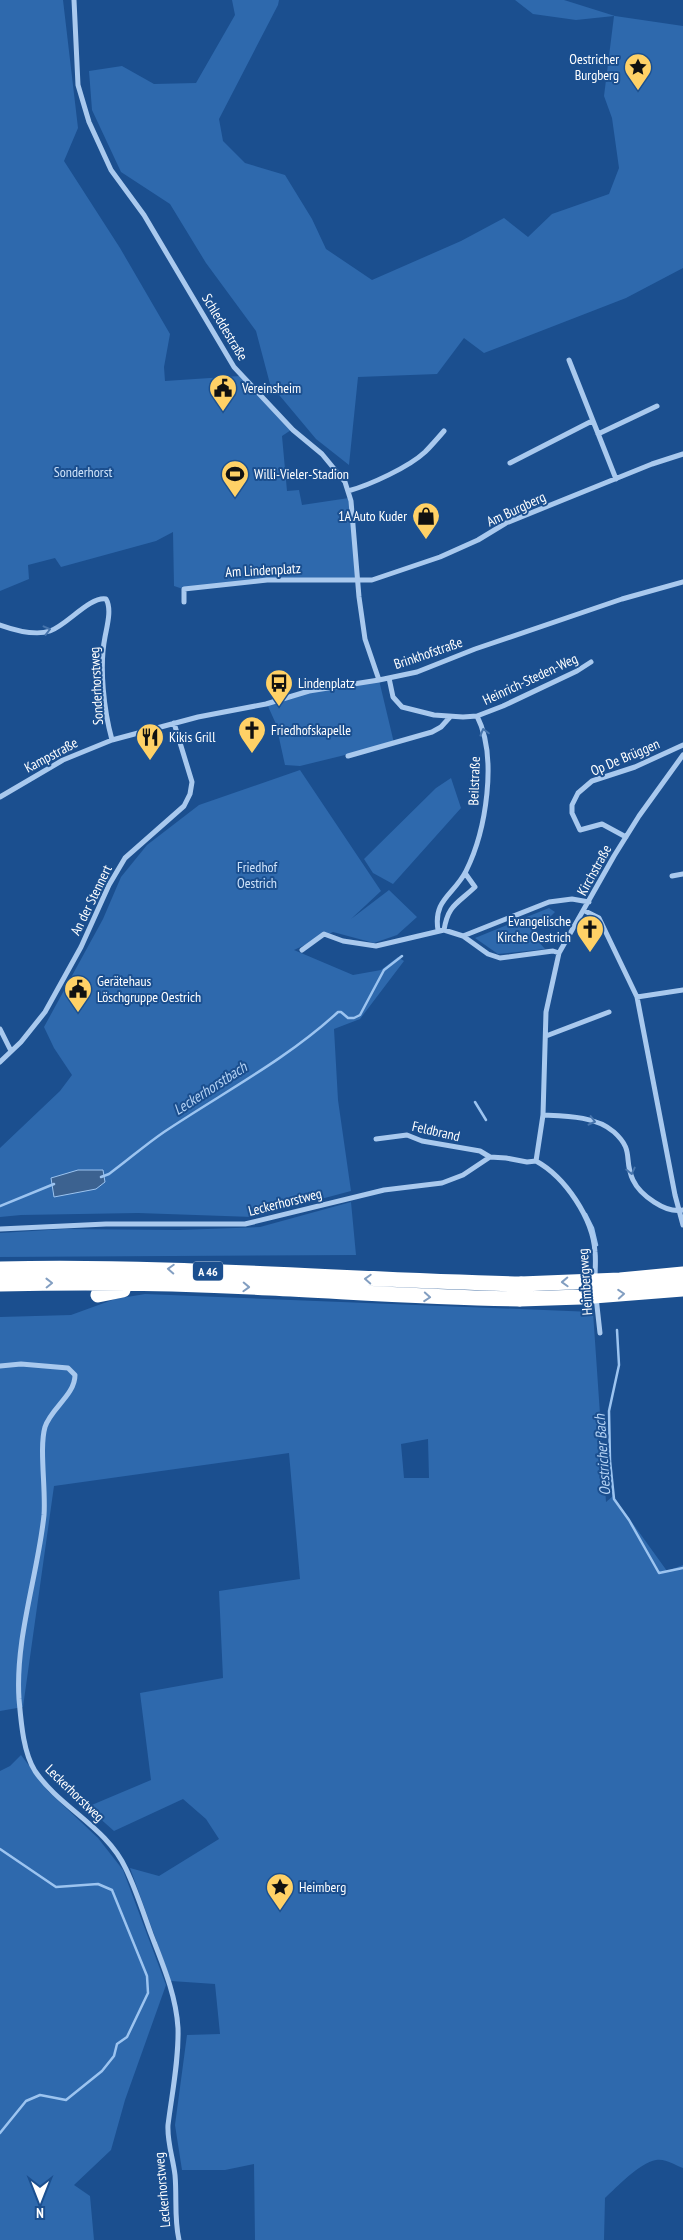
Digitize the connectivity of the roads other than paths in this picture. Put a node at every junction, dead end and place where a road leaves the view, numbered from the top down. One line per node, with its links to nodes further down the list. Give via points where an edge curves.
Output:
1 (74, 0): 10 (street, Schleddestraße, via 78,86 89,122 111,170 144,215 234,366 293,430 332,464)
2 (569, 360): 4 (street)
3 (657, 406): 6 (street)
4 (592, 421): 6 (street); 8 (street)
5 (444, 431): 10 (street, via 424,453 404,466)
6 (598, 434): 9 (street)
7 (683, 454): 9 (street, Am Burgberg)
8 (510, 463)
9 (616, 479): 11 (street, Am Burgberg, via 506,523 440,557 372,580)
10 (348, 491): 11 (street, Schleddestraße)
11 (358, 581): 13 (street, Am Lindenplatz, via 321,578 207,586 184,589); 17 (street, Schleddestraße, via 365,639)
12 (683, 582): 16 (street, Brinkhofstraße, via 622,599 417,672)
13 (184, 602)
14 (0, 625): 21 (street, Sonderhorstweg, one-way to 21, via 13,630 45,632 94,602 106,599 109,603 102,649 106,715)
15 (591, 662): 18 (street, Heinrich-Steden-Weg, via 578,671)
16 (389, 678): 17 (street, Brinkhofstraße); 19 (street, via 393,697 402,707)
17 (379, 680): 20 (street, Brinkhofstraße, via 326,687 266,704)
18 (478, 716): 19 (street); 27 (street, Beilstraße, one-way to 18, via 481,833 487,783 486,742)
19 (450, 717): 24 (street, via 432,732)
20 (174, 723): 21 (street, Kampstraße); 41 (street, An der Stennert, via 192,782 190,794 184,806 126,858 112,878 81,947 45,1012)
21 (112, 740): 25 (street, Kampstraße, via 63,760)
22 (683, 745): 26 (street, Op De Brüggen, via 592,781 574,799 572,813 580,830 602,824)
23 (683, 755): 26 (street, Kirchstraße)
24 (348, 756)
25 (0, 797)
26 (626, 836): 30 (street, Kirchstraße)
27 (466, 873): 32 (street, Beilstraße, via 439,908); 32 (street, via 475,887 449,910)
28 (683, 874): 29 (street)
29 (672, 876)
30 (589, 902): 31 (street, Kirchstraße); 33 (street, via 572,899 549,902)
31 (585, 911): 35 (street, Kirchstraße); 37 (street, via 599,918)
32 (438, 931): 33 (street); 34 (street, via 376,946 324,934)
33 (464, 936): 35 (street, via 488,954 500,958)
34 (302, 950)
35 (559, 952): 40 (street, Kirchstraße, via 546,1012)
36 (683, 990): 37 (street)
37 (637, 997): 47 (street)
38 (609, 1012): 40 (street)
39 (0, 1029): 41 (street)
40 (546, 1036): 43 (street, Kirchstraße)
41 (11, 1051): 42 (street, An der Stennert)
42 (0, 1062)
43 (543, 1115): 46 (street, Kirchstraße); 47 (street, one-way to 47, via 590,1120 613,1131 628,1150 634,1182 665,1209)
44 (376, 1140): 45 (street, Feldbrand, via 407,1135 422,1141 480,1151)
45 (490, 1157): 46 (street); 49 (street, Leckerhorstweg, via 462,1176 442,1183 384,1190 245,1224 106,1224)
46 (536, 1161): 54 (street, Heimbergweg, via 548,1167 567,1186 584,1216 596,1251)
47 (681, 1211): 48 (street)
48 (683, 1225)
49 (0, 1229)
50 (0, 1269): 51 (highway, A 46, one-way to 50, bridge, via 521,1284 141,1268)
51 (683, 1274)
52 (0, 1284): 53 (highway, A 46, one-way to 53)
53 (180, 1284): 55 (highway, A 46, one-way to 55, bridge, via 520,1299); 57 (highway)
54 (595, 1284)
55 (683, 1289)
56 (596, 1294): 58 (street, Heimbergweg)
57 (98, 1295)
58 (600, 1333)
59 (0, 1366): 60 (street, Leckerhorstweg, via 21,1364 68,1368 75,1375 73,1386 45,1427 44,1510 22,1652 21,1710 32,1766 106,1840 126,1867 167,1975 178,2029 168,2135 175,2175)
60 (179, 2240)

